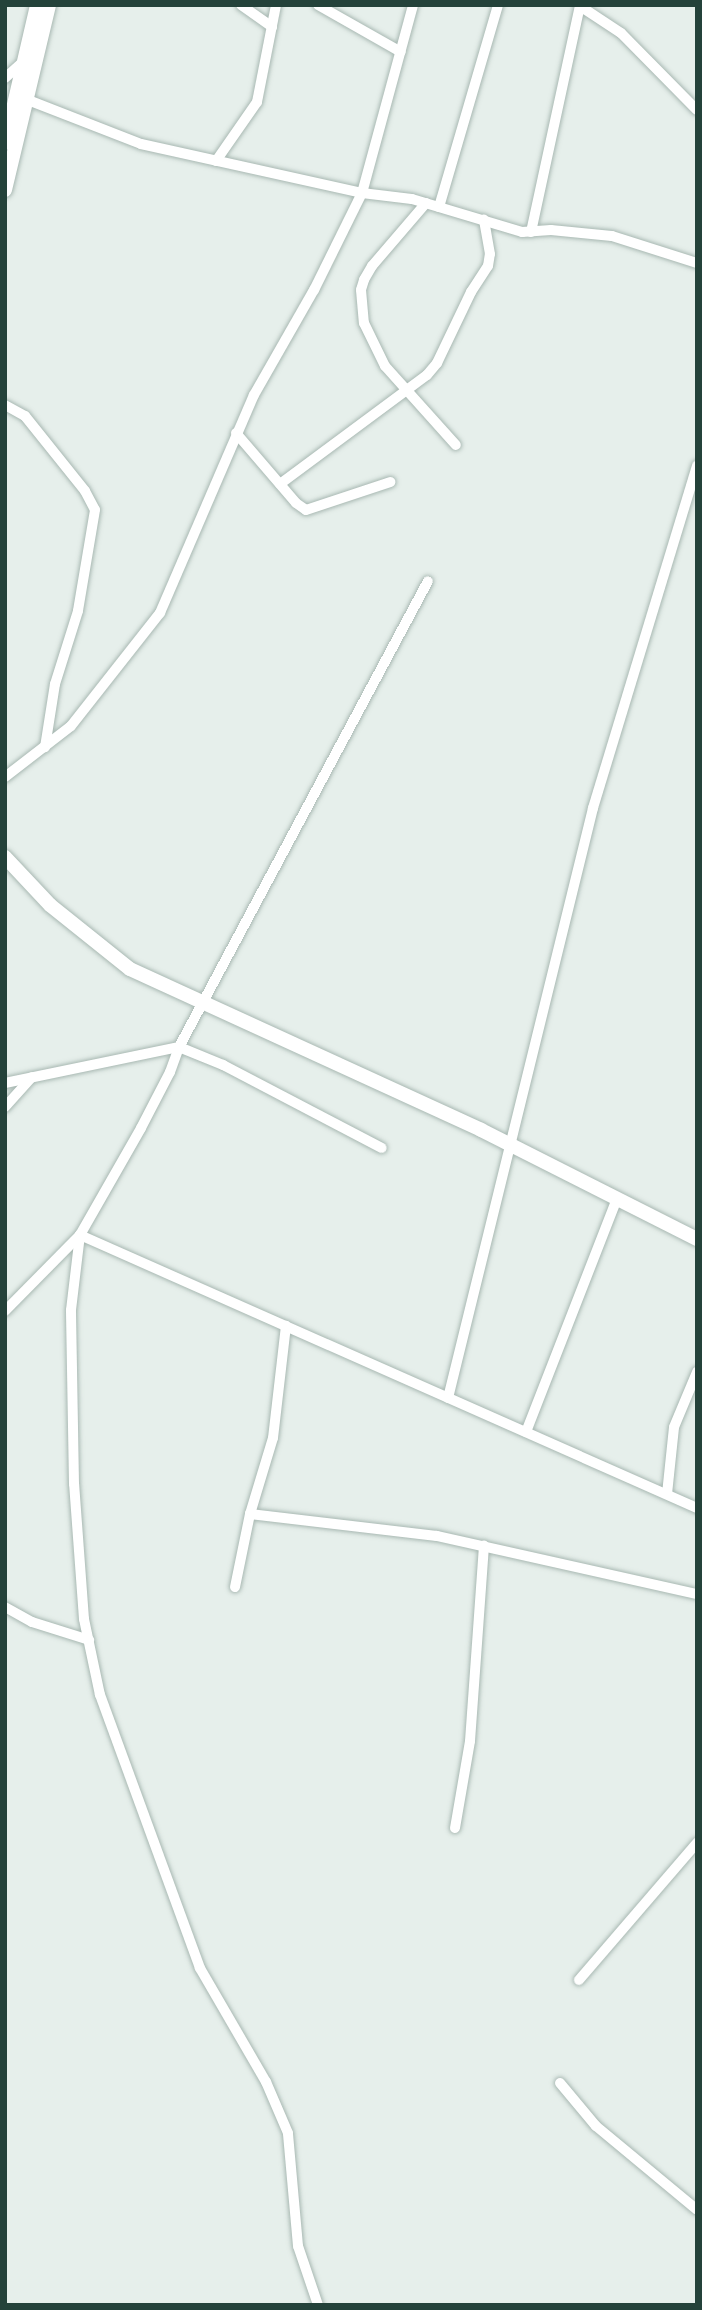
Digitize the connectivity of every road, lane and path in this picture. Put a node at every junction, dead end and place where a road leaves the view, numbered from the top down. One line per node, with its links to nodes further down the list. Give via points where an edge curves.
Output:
1 (37, 5): 12 (street)
2 (49, 5): 11 (street)
3 (241, 5): 9 (street)
4 (276, 5): 9 (street)
5 (318, 5): 10 (street)
6 (414, 5): 10 (street)
7 (498, 5): 21 (street)
8 (580, 6): 15 (street, via 621,33); 23 (street)
9 (272, 27): 17 (street, via 257,102)
10 (401, 52): 19 (street)
11 (37, 56): 12 (street); 14 (street)
12 (23, 62): 13 (street); 16 (street)
13 (5, 78)
14 (28, 100): 17 (street, via 141,144); 18 (street)
15 (697, 110)
16 (5, 143)
17 (216, 161): 19 (street)
18 (5, 191)
19 (362, 193): 20 (street); 27 (street)
20 (426, 203): 21 (street); 25 (street, via 372,266 361,290 364,323 385,366)
21 (439, 207): 22 (street)
22 (484, 220): 23 (street); 25 (street, via 488,266 437,363)
23 (531, 232): 24 (street, via 612,236)
24 (697, 263)
25 (408, 389): 28 (street); 31 (street)
26 (5, 405): 33 (street, via 24,416 95,510 78,611 55,684)
27 (236, 433): 31 (street); 33 (street, via 160,614 71,726)
28 (456, 445)
29 (697, 465): 41 (street, via 593,807)
30 (390, 482): 31 (street, via 306,510)
31 (280, 484)
32 (428, 581): 36 (street)
33 (45, 747): 34 (street)
34 (5, 777)
35 (5, 858): 36 (street, via 50,905 130,969)
36 (206, 1002): 37 (street); 41 (street)
37 (179, 1047): 38 (street); 42 (street); 44 (street, via 141,1128)
38 (32, 1077): 39 (street); 40 (street)
39 (5, 1083)
40 (5, 1107)
41 (512, 1146): 43 (street); 49 (street)
42 (382, 1148)
43 (617, 1198): 45 (street); 50 (street)
44 (80, 1236): 46 (street); 47 (street); 58 (street, via 71,1310 73,1471)
45 (697, 1238)
46 (5, 1311)
47 (286, 1326): 49 (street); 53 (street, via 273,1438)
48 (697, 1373): 51 (street, via 674,1427)
49 (448, 1398): 50 (street)
50 (526, 1432): 51 (street)
51 (667, 1494): 52 (street)
52 (697, 1507)
53 (250, 1514): 54 (street, via 438,1536); 55 (street)
54 (484, 1546): 56 (street); 59 (street, via 470,1741)
55 (235, 1587)
56 (697, 1594)
57 (5, 1607): 58 (street, via 32,1622)
58 (89, 1640): 64 (street, via 100,1695 200,1968 266,2082 288,2133 298,2246)
59 (455, 1828)
60 (697, 1843): 61 (street)
61 (579, 1980)
62 (560, 2083): 63 (street, via 596,2126)
63 (697, 2210)
64 (318, 2305)

